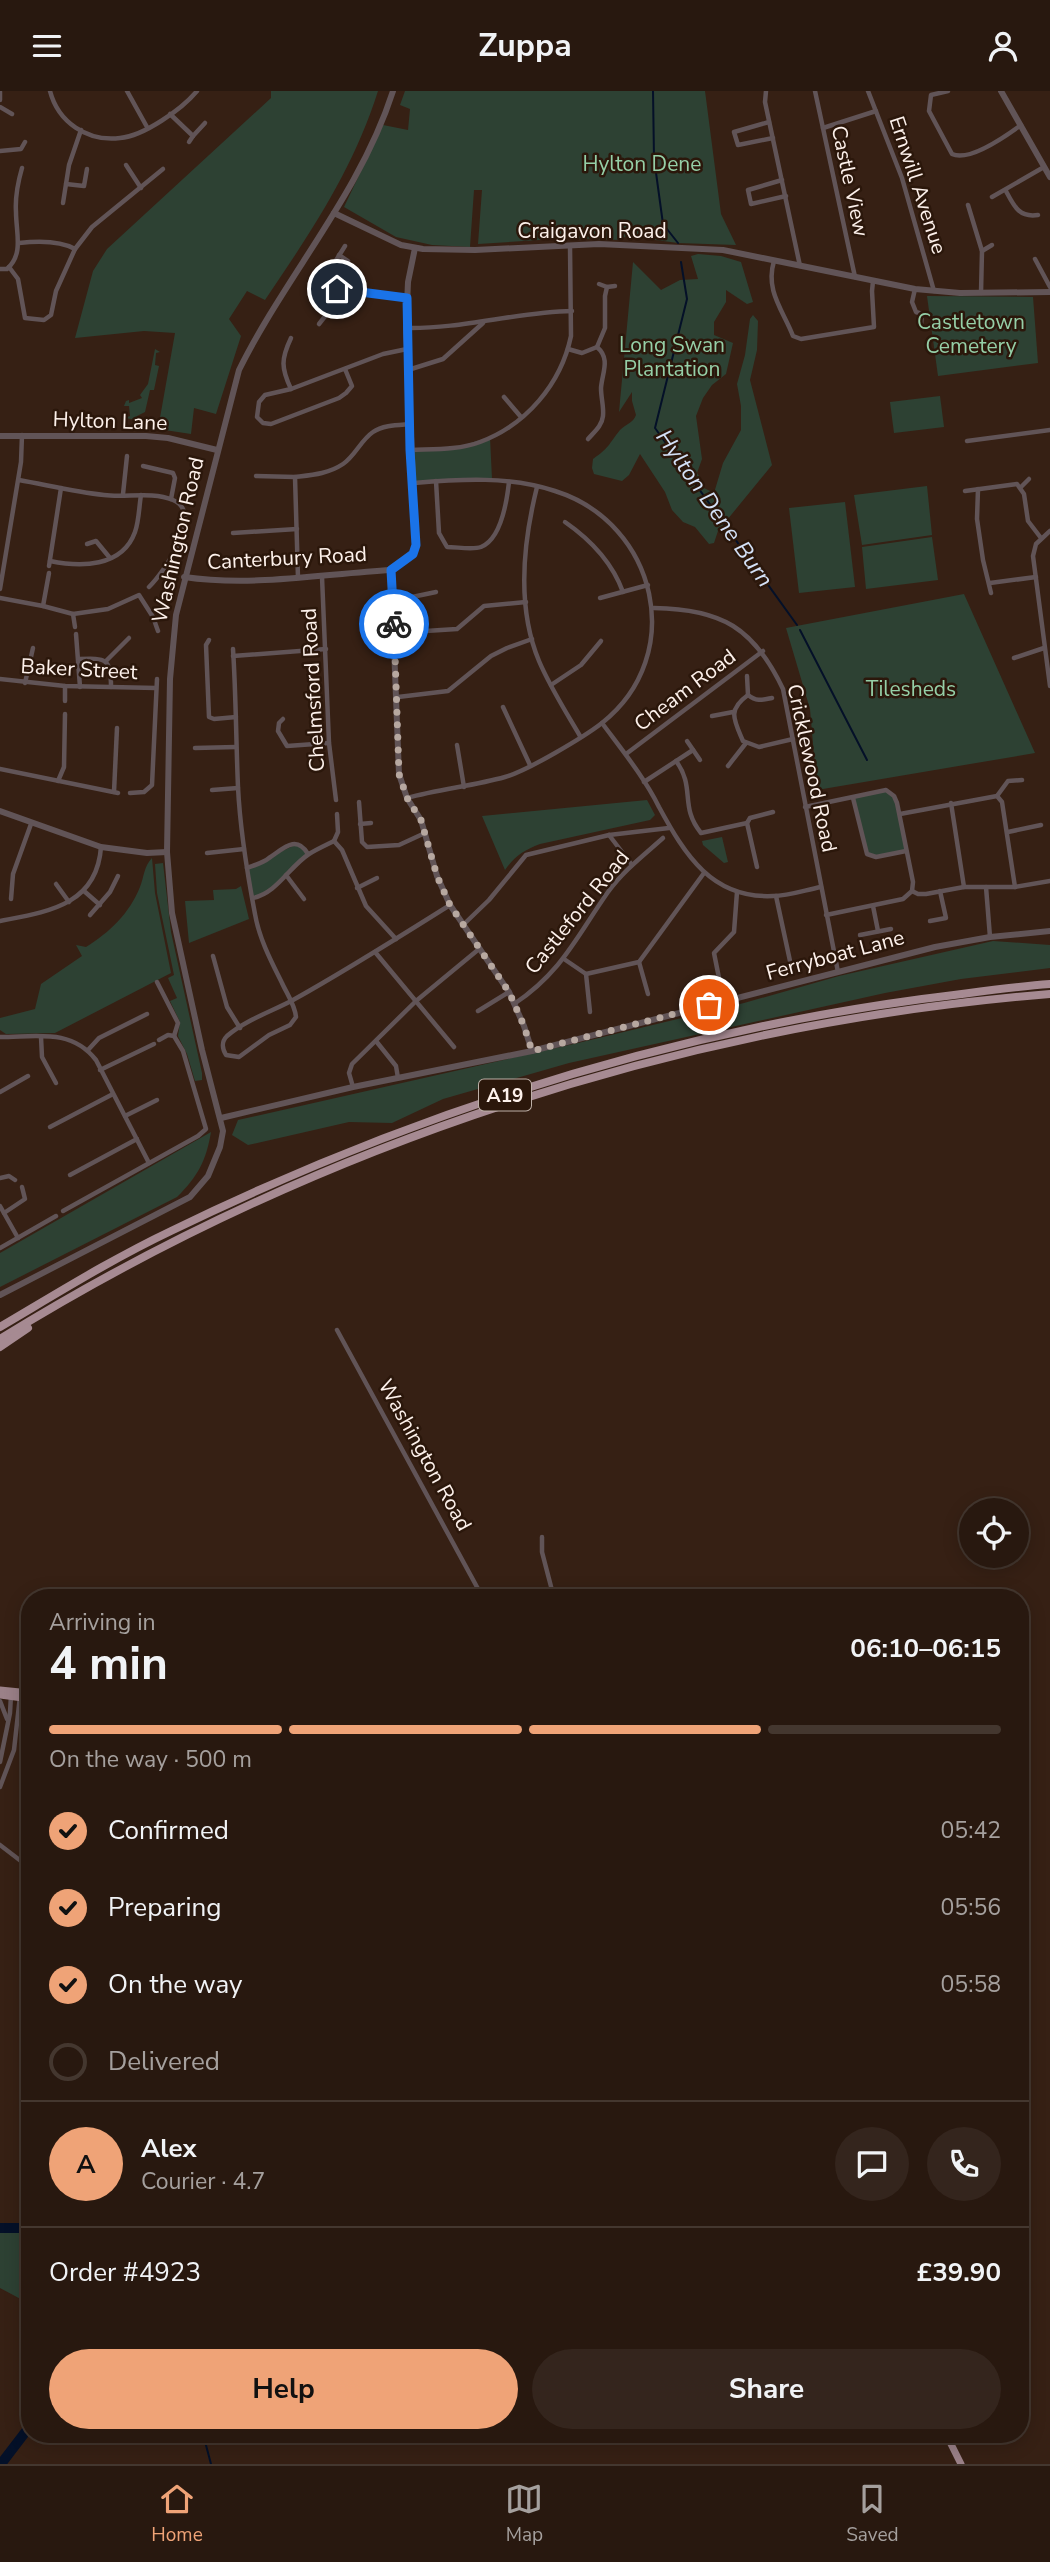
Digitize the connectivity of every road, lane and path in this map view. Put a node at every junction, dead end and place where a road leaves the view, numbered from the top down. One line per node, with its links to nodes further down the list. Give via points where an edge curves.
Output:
1 (50, 91): 21 (street, via 57,111)
2 (127, 91): 19 (street)
3 (197, 91): 15 (street)
4 (393, 91): 41 (street, Washington Road, via 368,156)
5 (766, 91): 16 (street)
6 (815, 91): 20 (street, Castle View)
7 (868, 91): 13 (street, Ernwill Avenue)
8 (947, 91): 18 (street, via 932,95 929,111 952,154 970,155)
9 (1001, 91): 18 (street)
10 (0, 92): 11 (street)
11 (0, 100)
12 (0, 107): 14 (street)
13 (876, 111): 20 (street); 65 (street, Ernwill Avenue, via 902,178)
14 (12, 114)
15 (170, 114): 19 (street); 22 (street)
16 (769, 122): 23 (street); 23 (street, via 734,132 738,145)
17 (205, 123): 22 (street)
18 (1021, 125): 28 (street)
19 (147, 127): 21 (street, via 120,138)
20 (823, 128): 57 (street, Castle View)
21 (81, 130): 34 (street)
22 (194, 136): 25 (street)
23 (773, 138): 33 (street)
24 (25, 142): 26 (street, via 21,149)
25 (189, 142)
26 (0, 151)
27 (126, 165): 35 (street)
28 (1044, 167): 32 (street); 36 (street)
29 (22, 168): 43 (street, via 16,210)
30 (87, 169): 34 (street, via 84,186)
31 (163, 169): 35 (street)
32 (1050, 177)
33 (782, 180): 37 (street); 37 (street, via 748,190 751,204)
34 (66, 184): 39 (street)
35 (141, 188): 47 (street, via 92,227)
36 (1006, 191): 38 (street); 42 (street, via 1020,213)
37 (786, 196): 54 (street)
38 (992, 197)
39 (63, 203)
40 (968, 205): 49 (street)
41 (334, 213): 48 (street, Craigavon Road); 91 (street, Washington Road, via 239,370)
42 (1038, 215)
43 (19, 243): 47 (street, via 50,242); 55 (street, via 15,262)
44 (992, 245): 49 (street)
45 (345, 246): 50 (street)
46 (570, 246): 48 (street, Craigavon Road); 53 (street, Craigavon Road, via 723,250); 69 (street)
47 (75, 249): 55 (street, via 56,291 51,315 44,320 25,318 18,279)
48 (415, 249): 68 (street)
49 (982, 251): 67 (street)
50 (339, 255): 52 (street); 63 (street, via 325,278)
51 (1035, 259): 61 (street)
52 (348, 261)
53 (774, 261): 54 (street, Craigavon Road); 58 (street, via 775,301 793,336 801,339 874,327)
54 (800, 266): 57 (street, Craigavon Road)
55 (9, 267): 56 (street)
56 (0, 269)
57 (855, 277): 58 (street, Craigavon Road)
58 (873, 281): 64 (street, Craigavon Road)
59 (599, 284): 62 (street)
60 (615, 286): 62 (street)
61 (1050, 287)
62 (607, 288): 77 (street, via 605,328)
63 (335, 289): 68 (street); 71 (street, via 330,310)
64 (915, 289): 65 (street, Craigavon Road); 72 (street, via 913,308 922,314)
65 (934, 291): 67 (street, Craigavon Road)
66 (1050, 292): 67 (street, Craigavon Road)
67 (981, 293)
68 (407, 298): 74 (street)
69 (572, 311): 70 (street); 79 (street)
70 (483, 323): 73 (street); 76 (street)
71 (319, 324)
72 (921, 324)
73 (457, 326): 74 (street); 76 (street)
74 (406, 328): 78 (street)
75 (291, 338): 82 (street, via 282,365)
76 (464, 338): 81 (street, via 443,359)
77 (597, 347): 79 (street, via 582,353); 89 (street, via 606,362 601,387 603,417)
78 (407, 349): 80 (street); 81 (street)
79 (568, 349): 84 (street, via 548,390)
80 (345, 369): 82 (street); 82 (street, via 352,386 339,398 271,423 257,417 265,395)
81 (408, 370): 85 (street)
82 (291, 389)
83 (504, 397): 84 (street)
84 (521, 417): 92 (street, via 479,442)
85 (410, 424): 92 (street); 96 (street, via 373,432 334,469)
86 (1050, 430): 90 (street)
87 (22, 435): 88 (street, Hylton Lane); 91 (street, Hylton Lane, via 146,436); 98 (street)
88 (0, 436)
89 (588, 439)
90 (967, 441)
91 (218, 450): 120 (street, Washington Road)
92 (410, 450): 101 (street)
93 (127, 456): 107 (street)
94 (142, 466): 109 (street, via 173,473)
95 (256, 476): 96 (street)
96 (295, 477): 111 (street)
97 (1029, 479): 103 (street)
98 (19, 480): 104 (street); 117 (street)
99 (436, 481): 100 (street); 100 (street, via 439,533 447,547 481,547 493,537 507,505); 101 (street)
100 (509, 482): 102 (street)
101 (413, 483): 118 (street, via 416,545 413,554)
102 (537, 487): 125 (street, via 581,503 608,522 630,548); 134 (street, via 527,528)
103 (1021, 487): 105 (street, via 1010,484); 114 (street, via 1028,521)
104 (61, 488): 107 (street); 116 (street, via 50,563 85,566)
105 (978, 489): 106 (street); 124 (street, via 977,519)
106 (965, 491)
107 (123, 494): 108 (street)
108 (141, 495): 109 (street); 116 (street, via 129,544)
109 (171, 499): 126 (street, via 184,515 179,542 172,560)
110 (565, 522): 129 (street, via 598,551)
111 (297, 529): 113 (street); 123 (street)
112 (1050, 531): 114 (street)
113 (233, 533)
114 (1041, 538): 122 (street, via 1033,556)
115 (87, 544): 116 (street, via 96,541)
116 (110, 558)
117 (2, 570): 127 (street)
118 (391, 570): 121 (street, Canterbury Road); 133 (street)
119 (49, 573): 135 (street)
120 (184, 577): 123 (street, Canterbury Road, via 219,582); 224 (street, Washington Road, via 170,679)
121 (322, 577): 123 (street, Canterbury Road); 149 (street, Chelmsford Road)
122 (1035, 577): 124 (street); 147 (street)
123 (299, 578)
124 (990, 583): 130 (street)
125 (648, 585): 129 (street); 136 (street)
126 (149, 587)
127 (0, 589)
128 (436, 592): 133 (street)
129 (623, 592): 132 (street)
130 (991, 593)
131 (0, 598): 135 (street)
132 (600, 598)
133 (393, 601): 140 (street)
134 (526, 602): 140 (street, via 484,606 457,629); 143 (street)
135 (43, 605): 137 (street)
136 (653, 608): 150 (street, Cricklewood Road, via 718,618); 175 (street, via 653,635 643,669 626,700)
137 (73, 614): 138 (street); 139 (street, via 108,609 139,595)
138 (75, 627)
139 (158, 631)
140 (394, 633): 166 (street)
141 (76, 634): 153 (street)
142 (129, 638): 154 (street)
143 (532, 639): 159 (street); 166 (street, via 491,656 448,691)
144 (209, 640): 173 (street, via 209,717)
145 (601, 641): 159 (street, via 581,665)
146 (33, 648): 158 (street)
147 (1044, 648): 152 (street); 160 (street)
148 (233, 649): 151 (street)
149 (326, 649): 151 (street); 180 (street, Chelmsford Road)
150 (762, 651): 178 (street, Cricklewood Road, via 783,689); 186 (street, Cheam Road)
151 (233, 656): 173 (street)
152 (1014, 658)
153 (79, 659): 154 (street); 162 (street)
154 (106, 661): 163 (street)
155 (747, 676): 165 (street)
156 (0, 679): 158 (street, Baker Street)
157 (157, 679): 164 (street)
158 (25, 683): 161 (street, Baker Street)
159 (551, 685): 177 (street)
160 (1050, 686)
161 (65, 687): 162 (street, Baker Street); 168 (street)
162 (80, 687): 163 (street, Baker Street)
163 (111, 687): 164 (street, Baker Street)
164 (156, 688): 198 (street, via 152,786)
165 (748, 695): 167 (street, via 757,701); 170 (street)
166 (398, 697): 200 (street, via 399,774)
167 (772, 698)
168 (65, 701)
169 (503, 706): 189 (street)
170 (733, 712): 172 (street); 181 (street)
171 (65, 714): 193 (street, via 64,767)
172 (712, 716)
173 (236, 717): 183 (street)
174 (283, 719): 180 (street, via 278,731 287,745)
175 (602, 723): 177 (street); 186 (street)
176 (117, 728): 193 (street, via 116,793)
177 (580, 736): 189 (street)
178 (793, 739): 181 (street, via 759,747); 205 (street, Cricklewood Road)
179 (688, 741): 185 (street)
180 (329, 743): 202 (street, Chelmsford Road)
181 (746, 743): 190 (street)
182 (457, 745): 195 (street)
183 (236, 747): 184 (street); 196 (street)
184 (195, 748)
185 (693, 750): 187 (street); 188 (street)
186 (626, 754): 194 (street)
187 (700, 760)
188 (676, 761): 194 (street); 211 (street, via 685,773 688,810 701,833)
189 (530, 765): 195 (street)
190 (728, 766)
191 (0, 769): 193 (street)
192 (1022, 780): 199 (street, via 1008,781)
193 (58, 781)
194 (644, 782): 215 (street)
195 (464, 787): 200 (street)
196 (238, 788): 197 (street); 222 (street)
197 (212, 790)
198 (130, 793)
199 (997, 796): 204 (street); 216 (street)
200 (407, 798): 217 (street)
201 (853, 798): 205 (street); 209 (street, via 886,790 894,796); 223 (street, via 867,854 876,857)
202 (336, 800)
203 (359, 802): 213 (street)
204 (951, 803): 209 (street); 237 (street)
205 (805, 807): 236 (street, Cricklewood Road)
206 (0, 811): 212 (street)
207 (773, 812): 211 (street)
208 (337, 814): 220 (street)
209 (900, 814): 223 (street)
210 (371, 823): 213 (street)
211 (747, 823): 228 (street)
212 (32, 824): 221 (street); 247 (street, via 13,874)
213 (360, 824): 217 (street, via 367,847 399,845)
214 (1041, 825): 216 (street)
215 (669, 828): 218 (street); 230 (street)
216 (1008, 832): 239 (street)
217 (425, 833): 251 (street)
218 (609, 835): 227 (street); 257 (street, via 526,855)
219 (663, 838): 227 (street, Castleford Road)
220 (334, 841): 226 (street); 240 (street)
221 (101, 847): 224 (street); 241 (street)
222 (244, 849): 225 (street); 229 (street)
223 (906, 851): 242 (street)
224 (167, 852): 303 (street, Washington Road, via 181,960)
225 (207, 853)
226 (308, 855): 229 (street, via 297,843 289,844); 231 (street)
227 (632, 865): 267 (street, Castleford Road, via 608,892)
228 (758, 867)
229 (247, 868): 246 (street)
230 (705, 873): 244 (street); 269 (street)
231 (286, 875): 246 (street, via 271,890); 248 (street)
232 (118, 876): 250 (street)
233 (377, 878): 240 (street)
234 (1050, 881): 239 (street)
235 (56, 884): 249 (street)
236 (821, 887): 245 (street); 254 (street, Cricklewood Road)
237 (964, 887): 238 (street); 243 (street)
238 (986, 887): 239 (street); 262 (street)
239 (1015, 887)
240 (357, 888): 263 (street, via 366,906)
241 (84, 891): 249 (street); 250 (street)
242 (912, 891): 243 (street); 252 (street, via 903,899)
243 (940, 891): 256 (street, via 946,918)
244 (737, 892): 245 (street); 272 (street, via 734,932 714,953)
245 (776, 896): 268 (street)
246 (253, 898): 278 (street, via 264,944)
247 (12, 899)
248 (304, 899)
249 (69, 902): 255 (street)
250 (100, 905): 253 (street)
251 (450, 905): 257 (street); 263 (street)
252 (873, 906): 254 (street); 260 (street)
253 (90, 915)
254 (826, 915): 270 (street, Cricklewood Road)
255 (0, 921)
256 (930, 921)
257 (463, 925): 264 (street)
258 (891, 929): 260 (street)
259 (1050, 930): 262 (street, Ferryboat Lane)
260 (878, 931): 261 (street)
261 (860, 935)
262 (990, 937): 270 (street, Ferryboat Lane)
263 (396, 939): 265 (street)
264 (479, 949): 275 (street); 279 (street)
265 (375, 952): 278 (street); 279 (street)
266 (214, 956): 284 (street, via 227,1007)
267 (564, 959): 271 (street); 280 (street, Castleford Road, via 545,981)
268 (790, 961)
269 (639, 962): 271 (street); 276 (street)
270 (838, 973): 293 (street, Ferryboat Lane)
271 (586, 974): 282 (street)
272 (719, 978)
273 (157, 982): 285 (street, via 178,1023)
274 (1050, 984): 318 (highway, A19, via 815,1015 573,1074 341,1156 170,1231)
275 (509, 992): 280 (street); 281 (street)
276 (648, 994)
277 (1050, 994): 317 (highway, A19, via 814,1025 586,1080 343,1164)
278 (290, 1001): 284 (street); 284 (street, via 296,1017 290,1025 239,1057 230,1057 224,1051 224,1039)
279 (416, 1001): 289 (street); 291 (street)
280 (514, 1004): 293 (street)
281 (478, 1011)
282 (590, 1012)
283 (147, 1014): 292 (street, via 99,1038)
284 (240, 1028)
285 (174, 1036): 288 (street); 306 (street, via 183,1051 206,1129)
286 (0, 1037): 287 (street)
287 (41, 1037): 292 (street, via 63,1037); 297 (street, via 42,1057)
288 (159, 1040)
289 (376, 1041): 296 (street, via 396,1066); 298 (street, via 352,1064)
290 (154, 1044): 294 (street)
291 (454, 1047)
292 (88, 1050): 294 (street)
293 (532, 1051): 296 (street, Ferryboat Lane)
294 (100, 1070): 300 (street)
295 (28, 1076): 299 (street)
296 (398, 1078): 298 (street, Ferryboat Lane)
297 (57, 1083)
298 (353, 1087): 303 (street, Ferryboat Lane)
299 (0, 1092)
300 (113, 1094): 302 (street); 304 (street)
301 (157, 1100): 302 (street)
302 (125, 1116): 305 (street)
303 (221, 1118): 319 (street, via 223,1131 215,1160 190,1197)
304 (50, 1127)
305 (137, 1139): 306 (street); 307 (street)
306 (149, 1163): 312 (street)
307 (70, 1175)
308 (0, 1178): 309 (street)
309 (15, 1180)
310 (22, 1187): 313 (street, via 25,1199)
311 (0, 1206): 313 (street)
312 (63, 1211)
313 (4, 1213): 315 (street)
314 (56, 1216): 315 (street)
315 (18, 1238): 316 (street)
316 (0, 1248)
317 (103, 1278): 323 (highway, A19); 324 (highway)
318 (66, 1289): 320 (highway); 321 (highway, A19)
319 (0, 1295)
320 (0, 1321)
321 (0, 1327)
322 (337, 1330): 326 (street, Washington Road)
323 (0, 1339)
324 (0, 1347)
325 (541, 1537): 327 (street)
326 (478, 1589)
327 (552, 1589)
328 (0, 1692): 329 (main road)
329 (16, 1694): 330 (main road); 331 (main road); 333 (street); 335 (street, via 14,1750)
330 (21, 1694)
331 (21, 1696)
332 (0, 1702): 333 (street)
333 (7, 1720): 334 (street)
334 (0, 1762)
335 (0, 1787)
336 (0, 1845): 337 (street)
337 (21, 1861)
338 (950, 2443): 339 (main road)
339 (961, 2464)

